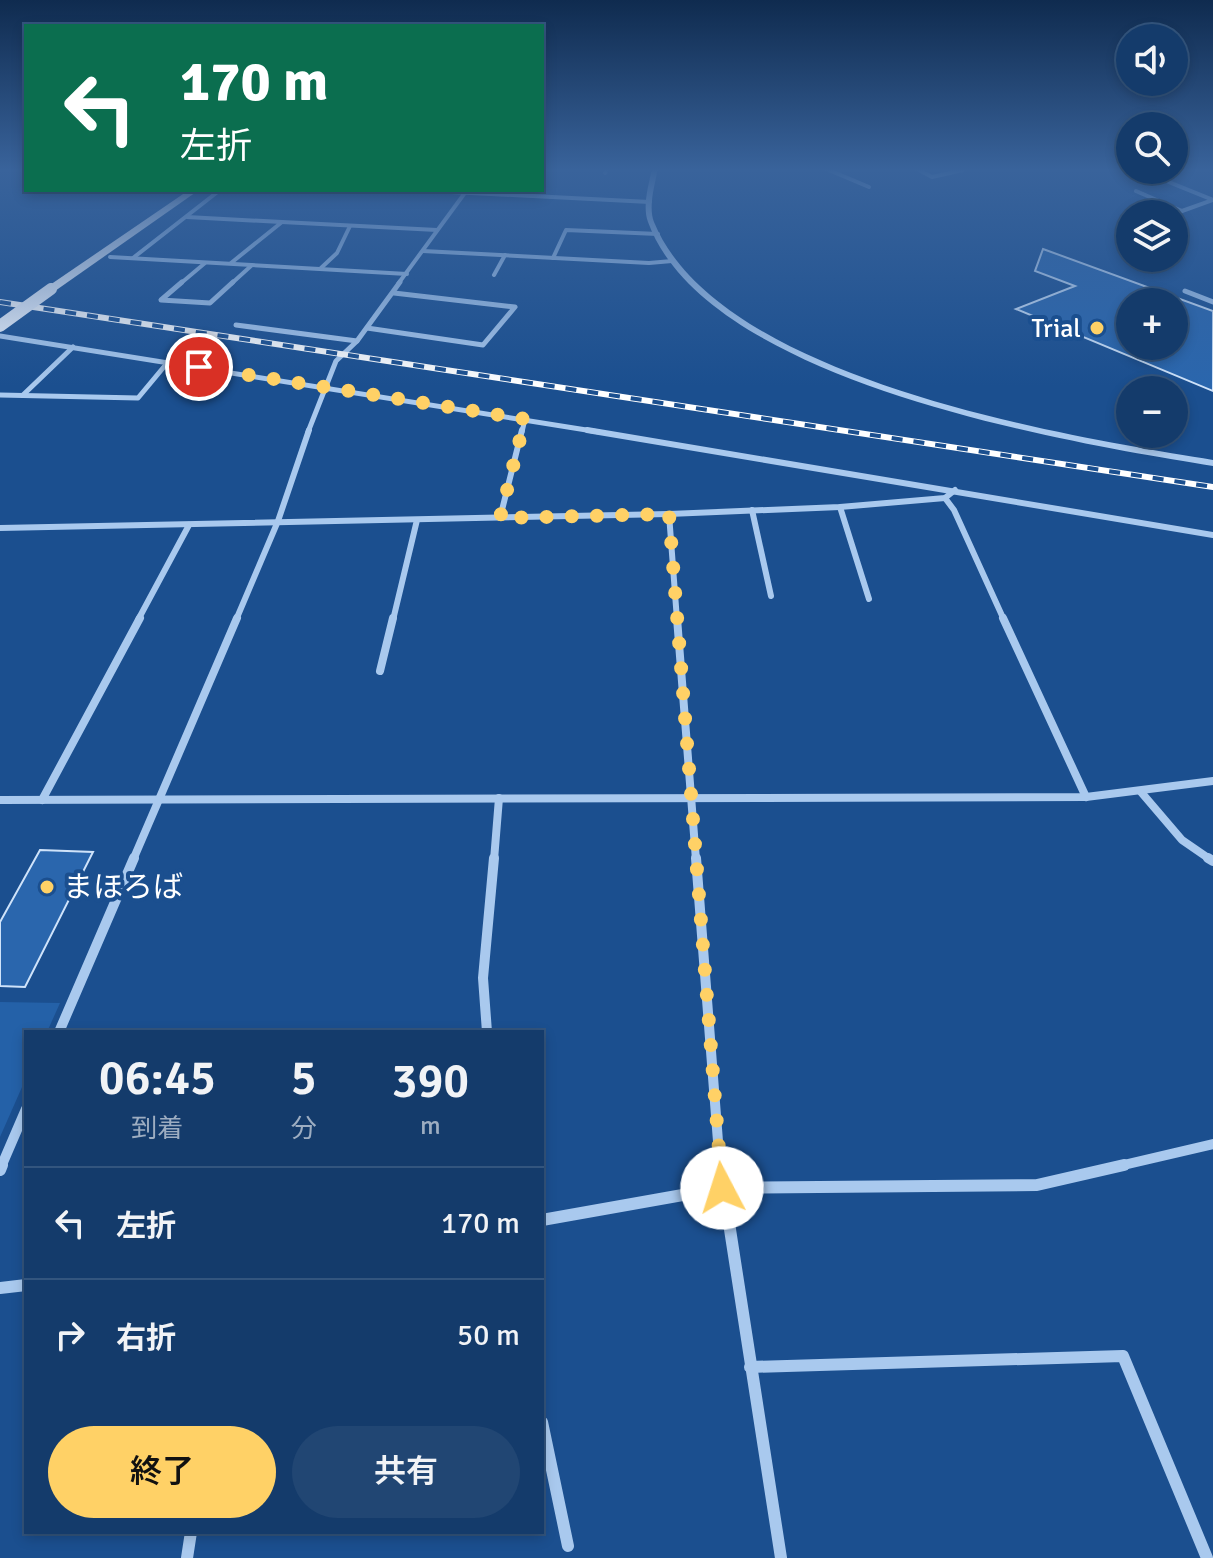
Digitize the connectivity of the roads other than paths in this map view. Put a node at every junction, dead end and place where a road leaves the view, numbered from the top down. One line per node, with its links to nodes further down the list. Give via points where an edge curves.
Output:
1 (121, 241): 24 (main road, bridge)
2 (156, 241): 11 (street)
3 (258, 241): 15 (street)
4 (343, 241): 17 (street)
5 (430, 241): 8 (street)
6 (561, 241): 12 (street)
7 (661, 241): 13 (street)
8 (423, 251): 9 (street); 18 (street)
9 (505, 255): 12 (street); 19 (street)
10 (110, 257): 11 (street)
11 (133, 258): 14 (street)
12 (553, 258): 13 (street)
13 (672, 261): 34 (street, via 709,298 765,335 884,387 1036,431)
14 (205, 262): 15 (street); 16 (street, via 161,300 210,303)
15 (230, 263): 16 (street)
16 (252, 265): 17 (street)
17 (321, 268): 18 (street)
18 (407, 274): 21 (street)
19 (494, 275)
20 (1188, 292): 22 (street)
21 (394, 293): 25 (street); 25 (street, via 515,307 483,345)
22 (1213, 302)
23 (236, 325): 27 (street)
24 (0, 326)
25 (367, 328): 27 (street)
26 (0, 336): 28 (street)
27 (357, 341): 30 (street, via 336,361)
28 (73, 347): 29 (street); 32 (street)
29 (168, 362): 30 (street); 32 (street, via 138,398)
30 (324, 386): 33 (street); 42 (street)
31 (0, 395): 32 (street)
32 (23, 395)
33 (525, 419): 35 (street); 40 (street)
34 (1213, 463)
35 (955, 490): 36 (street); 45 (street)
36 (945, 498): 37 (street); 51 (street)
37 (840, 507): 38 (street); 47 (street)
38 (752, 510): 39 (street); 46 (street)
39 (669, 514): 40 (street); 54 (street)
40 (500, 518): 41 (street)
41 (417, 520): 42 (street); 48 (street)
42 (278, 521): 43 (street); 52 (street)
43 (189, 525): 44 (street); 56 (street)
44 (0, 528)
45 (1213, 535)
46 (771, 596)
47 (869, 599)
48 (380, 671)
49 (1213, 781): 50 (street)
50 (1141, 792): 51 (street); 57 (street, via 1182,840)
51 (1086, 797): 54 (street)
52 (160, 798): 53 (street); 56 (street); 58 (street)
53 (499, 798): 54 (street); 59 (street, via 483,978)
54 (691, 799): 63 (street)
55 (0, 800): 56 (street)
56 (42, 800)
57 (1213, 861)
58 (60, 1030)
59 (487, 1030)
60 (24, 1114): 62 (street)
61 (1213, 1144): 63 (street, via 1037,1185)
62 (0, 1170)
63 (722, 1188): 64 (street); 67 (street)
64 (544, 1220)
65 (24, 1285): 66 (street)
66 (0, 1288)
67 (750, 1367): 72 (street); 73 (street, via 1123,1356)
68 (544, 1432): 70 (street)
69 (191, 1534): 71 (street)
70 (568, 1546)
71 (187, 1558)
72 (781, 1558)
73 (1207, 1558)

